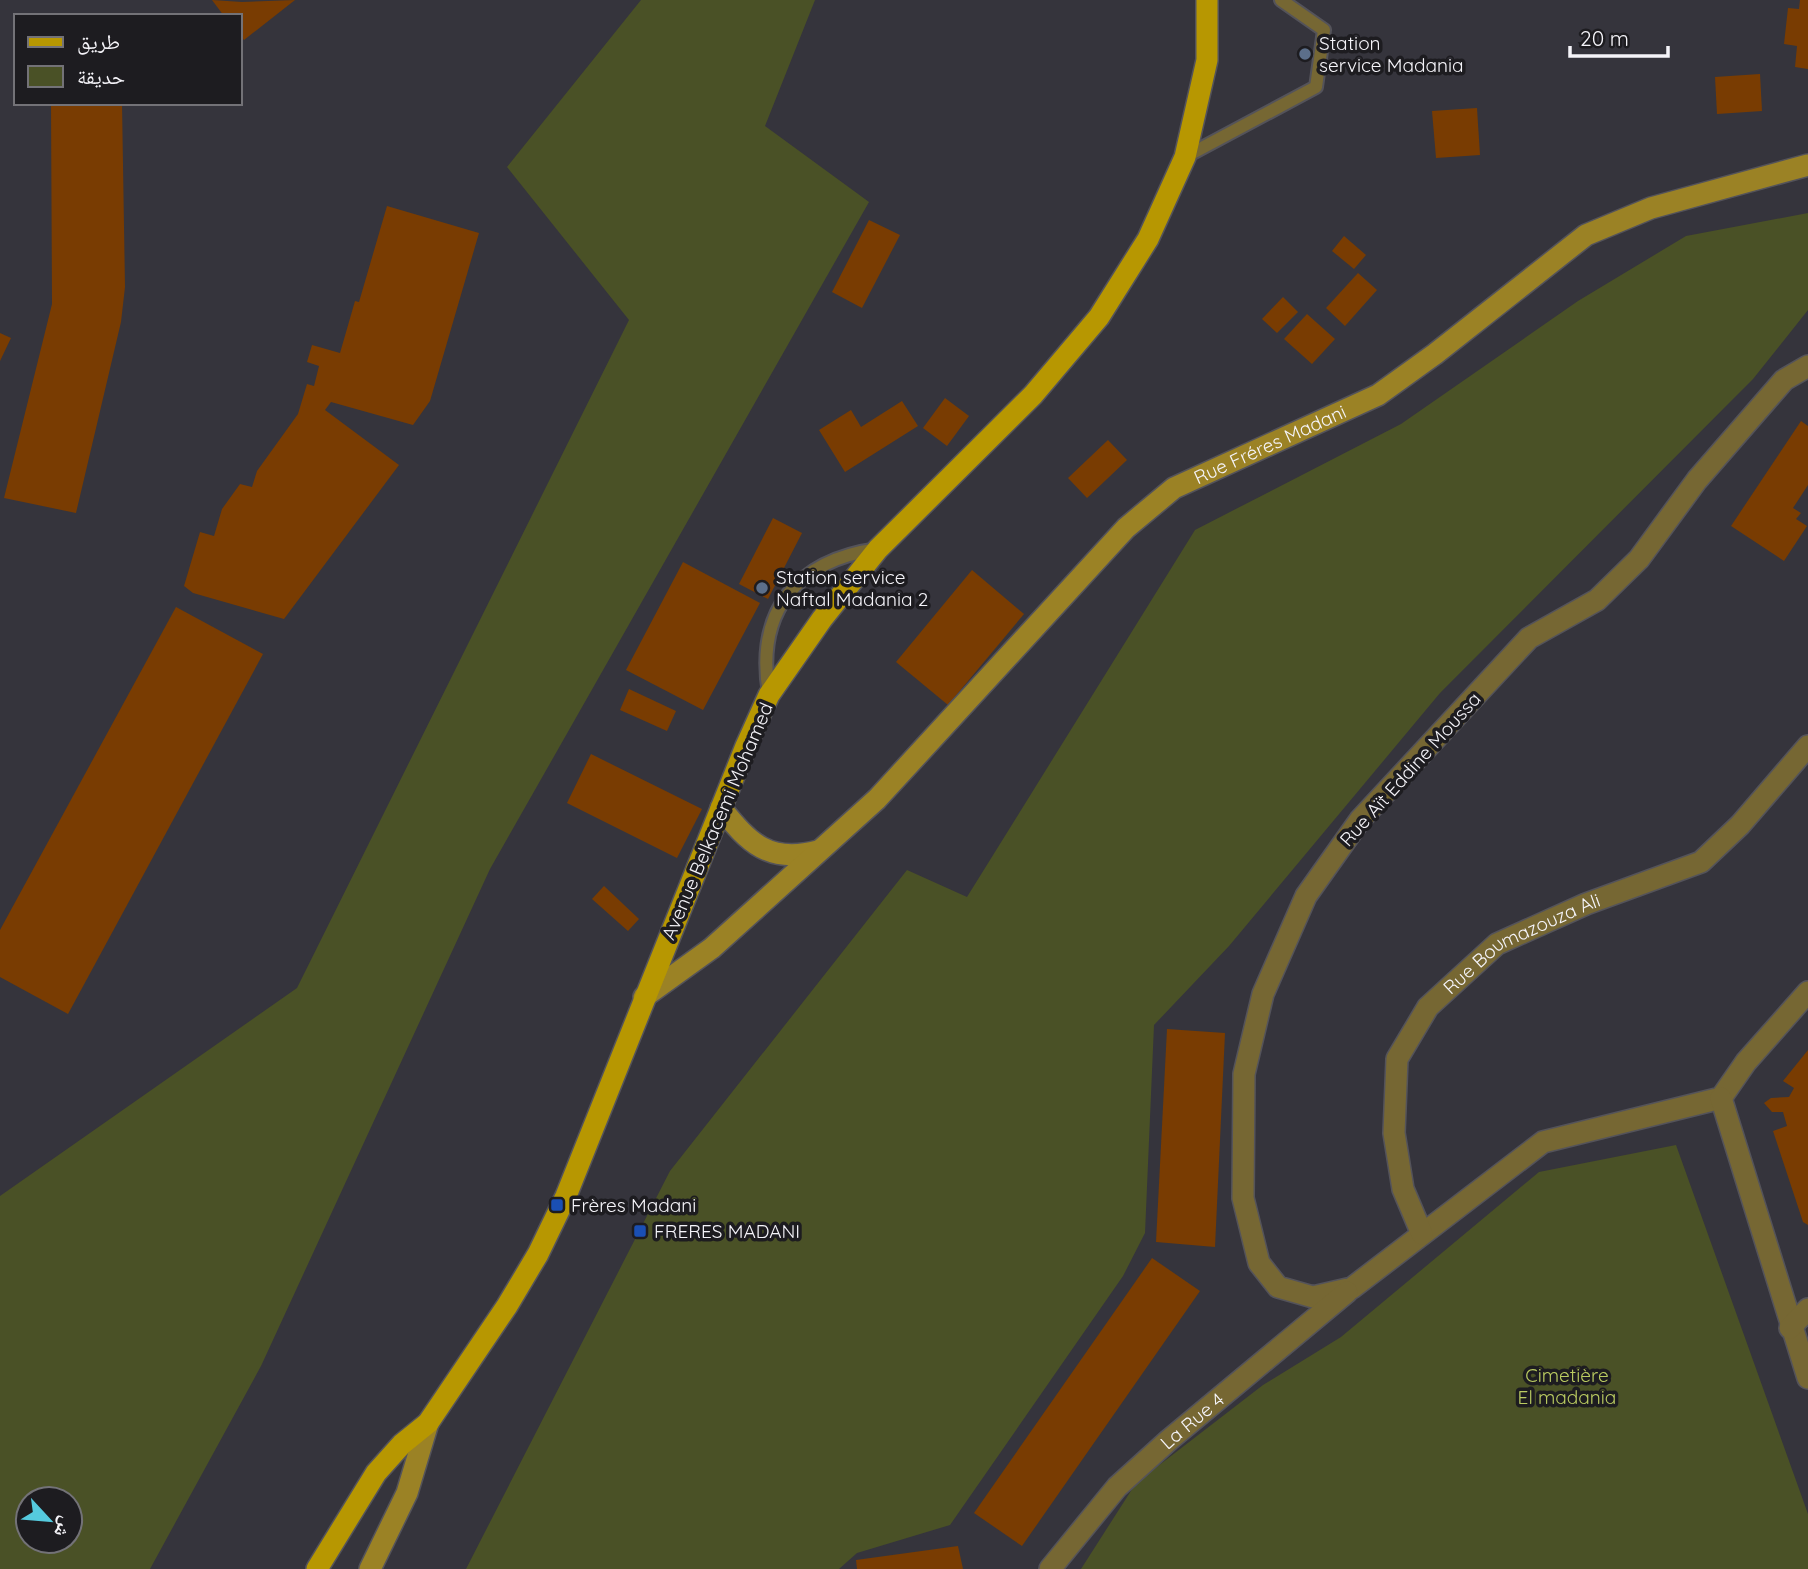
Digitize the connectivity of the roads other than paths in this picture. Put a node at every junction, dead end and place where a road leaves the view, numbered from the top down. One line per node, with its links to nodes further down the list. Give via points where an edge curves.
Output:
1 (1207, 0): 3 (main road, Avenue Belkacemi Mohamed, via 1207,60)
2 (1281, 0): 3 (lane, via 1324,30 1316,88)
3 (1185, 157): 6 (main road, Avenue Belkacemi Mohamed, via 1148,239 1099,317 1033,395)
4 (1808, 165): 10 (street, Rue Fréres Madani, via 1651,208 1586,235 1378,395 1174,488 1126,528 877,799)
5 (1808, 366): 15 (street, Rue Aït Eddine Moussa, via 1784,380 1696,480 1639,559 1614,584 1597,600 1529,638 1360,820 1306,896 1263,994 1244,1074 1243,1198 1259,1263 1278,1287 1313,1297)
6 (878, 549): 7 (main road, Avenue Belkacemi Mohamed); 7 (lane, via 849,553 821,565 797,583 779,607 766,646)
7 (769, 695): 9 (main road, Avenue Belkacemi Mohamed)
8 (1808, 746): 14 (street, Rue Boumazouza Ali, via 1741,825 1701,862 1586,904 1497,944 1428,1007 1397,1059 1394,1133 1403,1189)
9 (721, 808): 10 (street, via 746,837 772,853); 12 (main road, Avenue Belkacemi Mohamed)
10 (818, 851): 12 (street, Rue Fréres Madani, via 712,948)
11 (1808, 992): 13 (street, via 1746,1062)
12 (644, 997): 19 (main road, Avenue Belkacemi Mohamed, via 566,1196 538,1254)
13 (1721, 1098): 14 (street, Rue Aït Eddine Moussa, via 1543,1142); 17 (street)
14 (1422, 1234): 15 (street, Rue Aït Eddine Moussa)
15 (1352, 1288): 22 (street, La Rue 4, via 1117,1487)
16 (1808, 1309): 17 (street)
17 (1790, 1328): 18 (street)
18 (1808, 1378)
19 (428, 1423): 20 (main road, Avenue Belkacemi Mohamed, via 376,1473); 21 (street, via 407,1493)
20 (317, 1569)
21 (370, 1569)
22 (1049, 1569)

